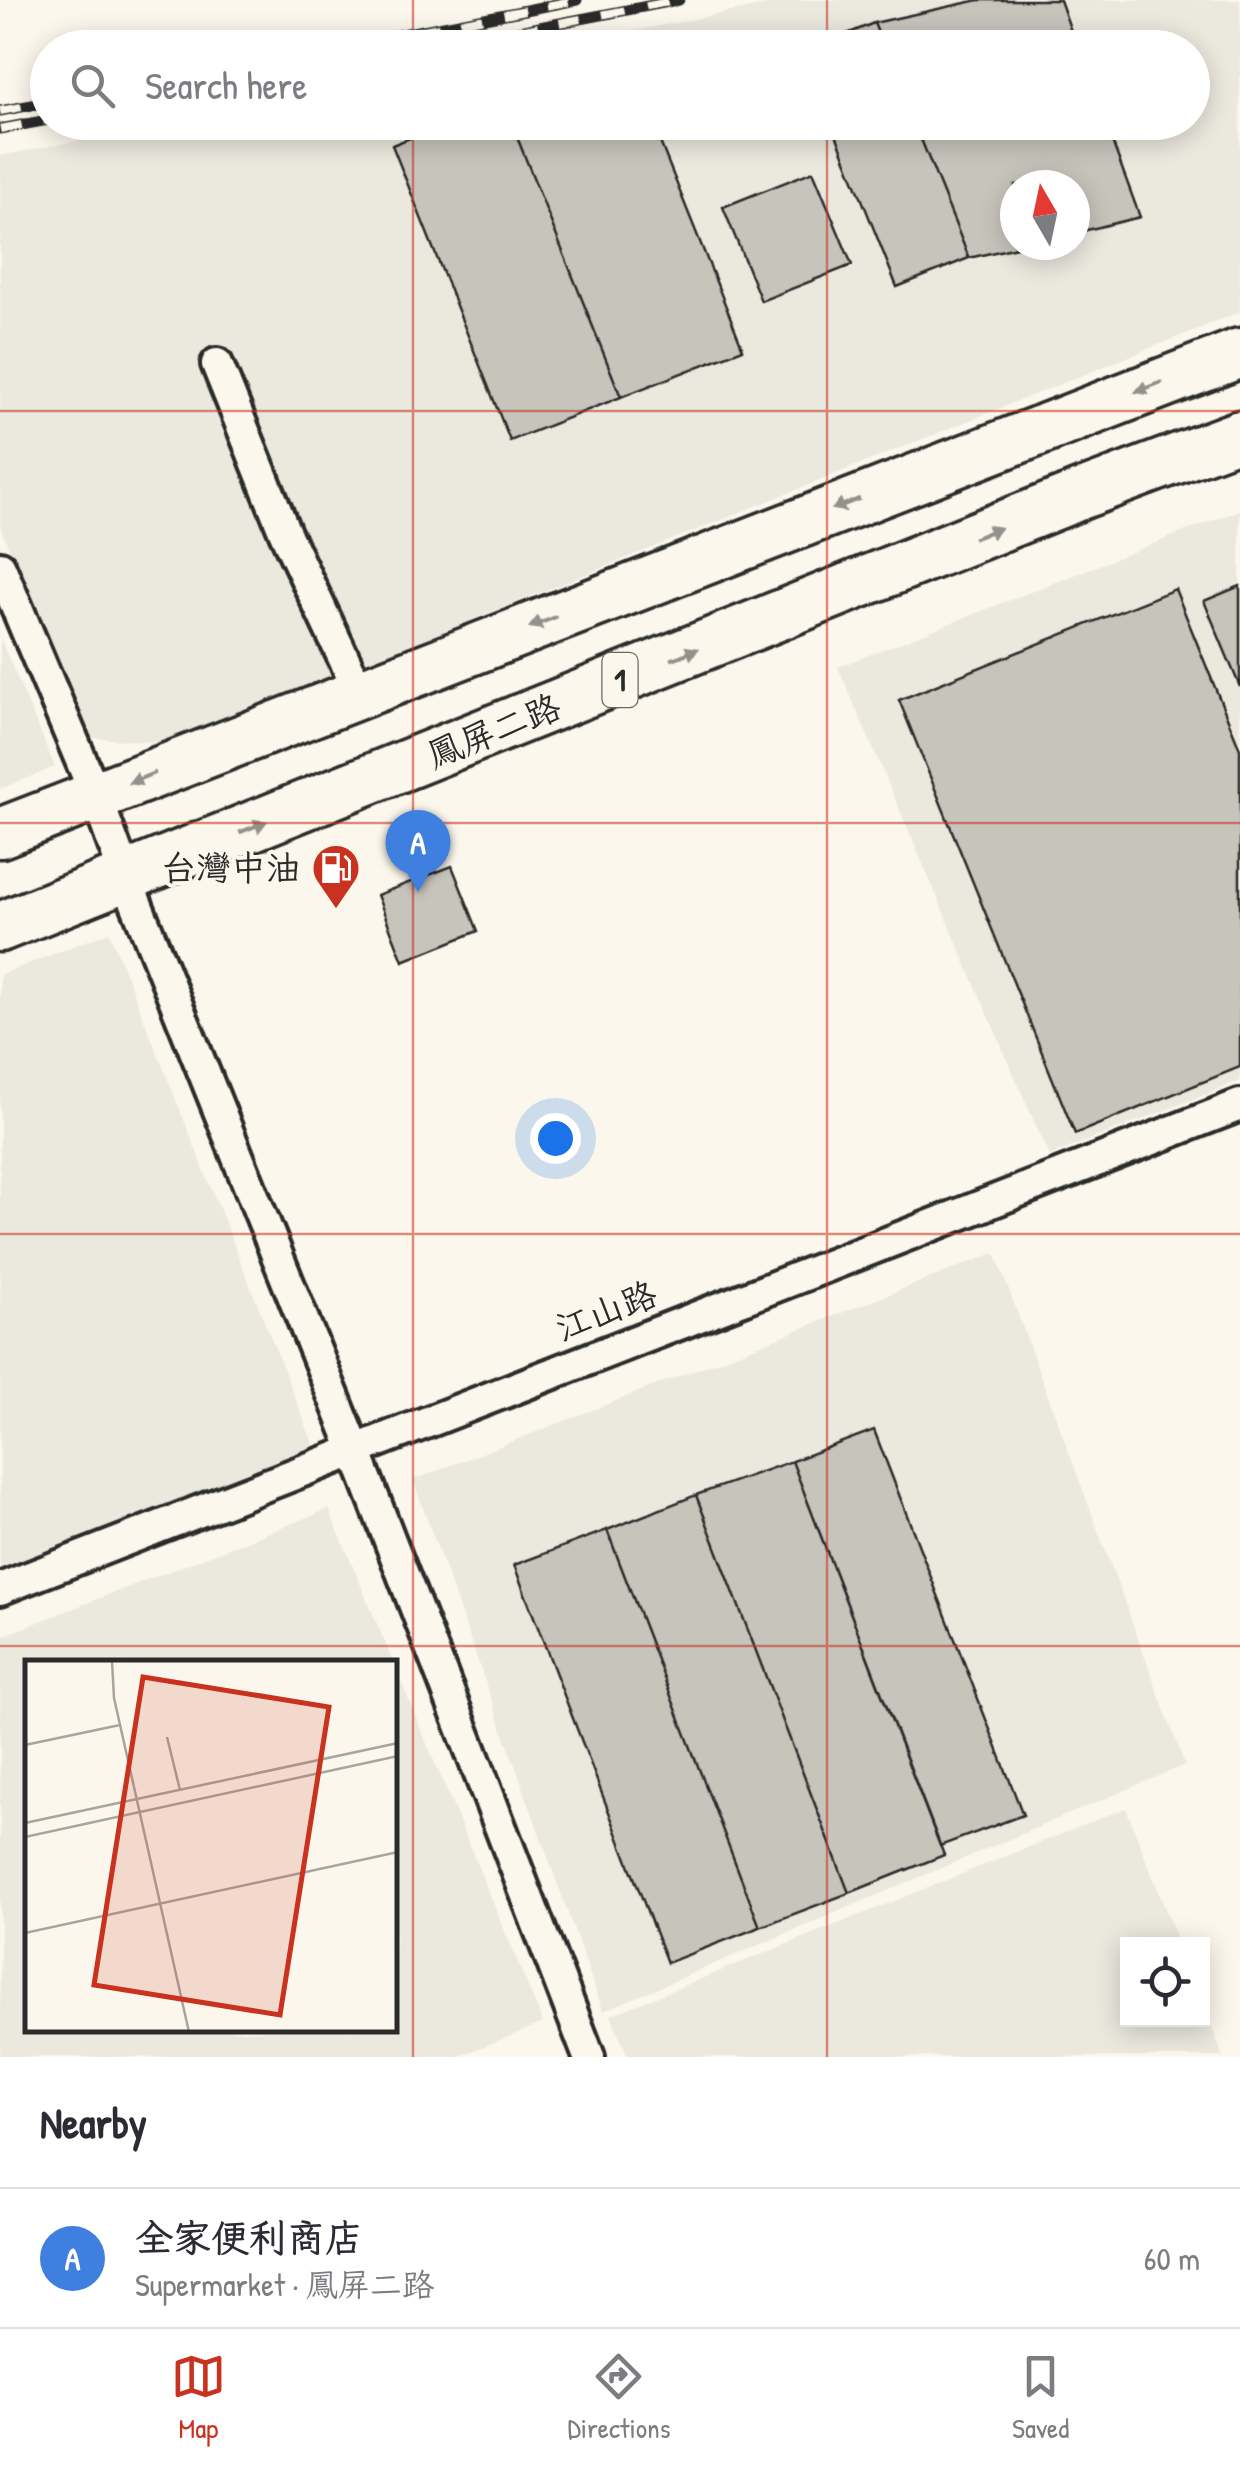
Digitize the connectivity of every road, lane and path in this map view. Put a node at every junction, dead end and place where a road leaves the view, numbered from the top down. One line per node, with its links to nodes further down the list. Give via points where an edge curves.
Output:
1 (1240, 353): 3 (main road, 1, one-way to 3)
2 (217, 364): 7 (street, via 285,533)
3 (1058, 422): 5 (main road); 7 (main road, 1, one-way to 7)
4 (1240, 435): 5 (main road, 鳳屏二路 / 1)
5 (1086, 493): 10 (main road, 鳳屏二路 / 1, one-way to 5)
6 (0, 567): 8 (street)
7 (360, 692): 8 (main road, 1, one-way to 8)
8 (96, 796): 9 (main road, 1); 10 (street)
9 (0, 833)
10 (126, 878): 11 (main road, 鳳屏二路 / 1); 13 (street)
11 (0, 928)
12 (1240, 1105): 13 (street, 江山路)
13 (355, 1450): 14 (street, 江山路); 15 (street)
14 (0, 1589)
15 (589, 2057)

